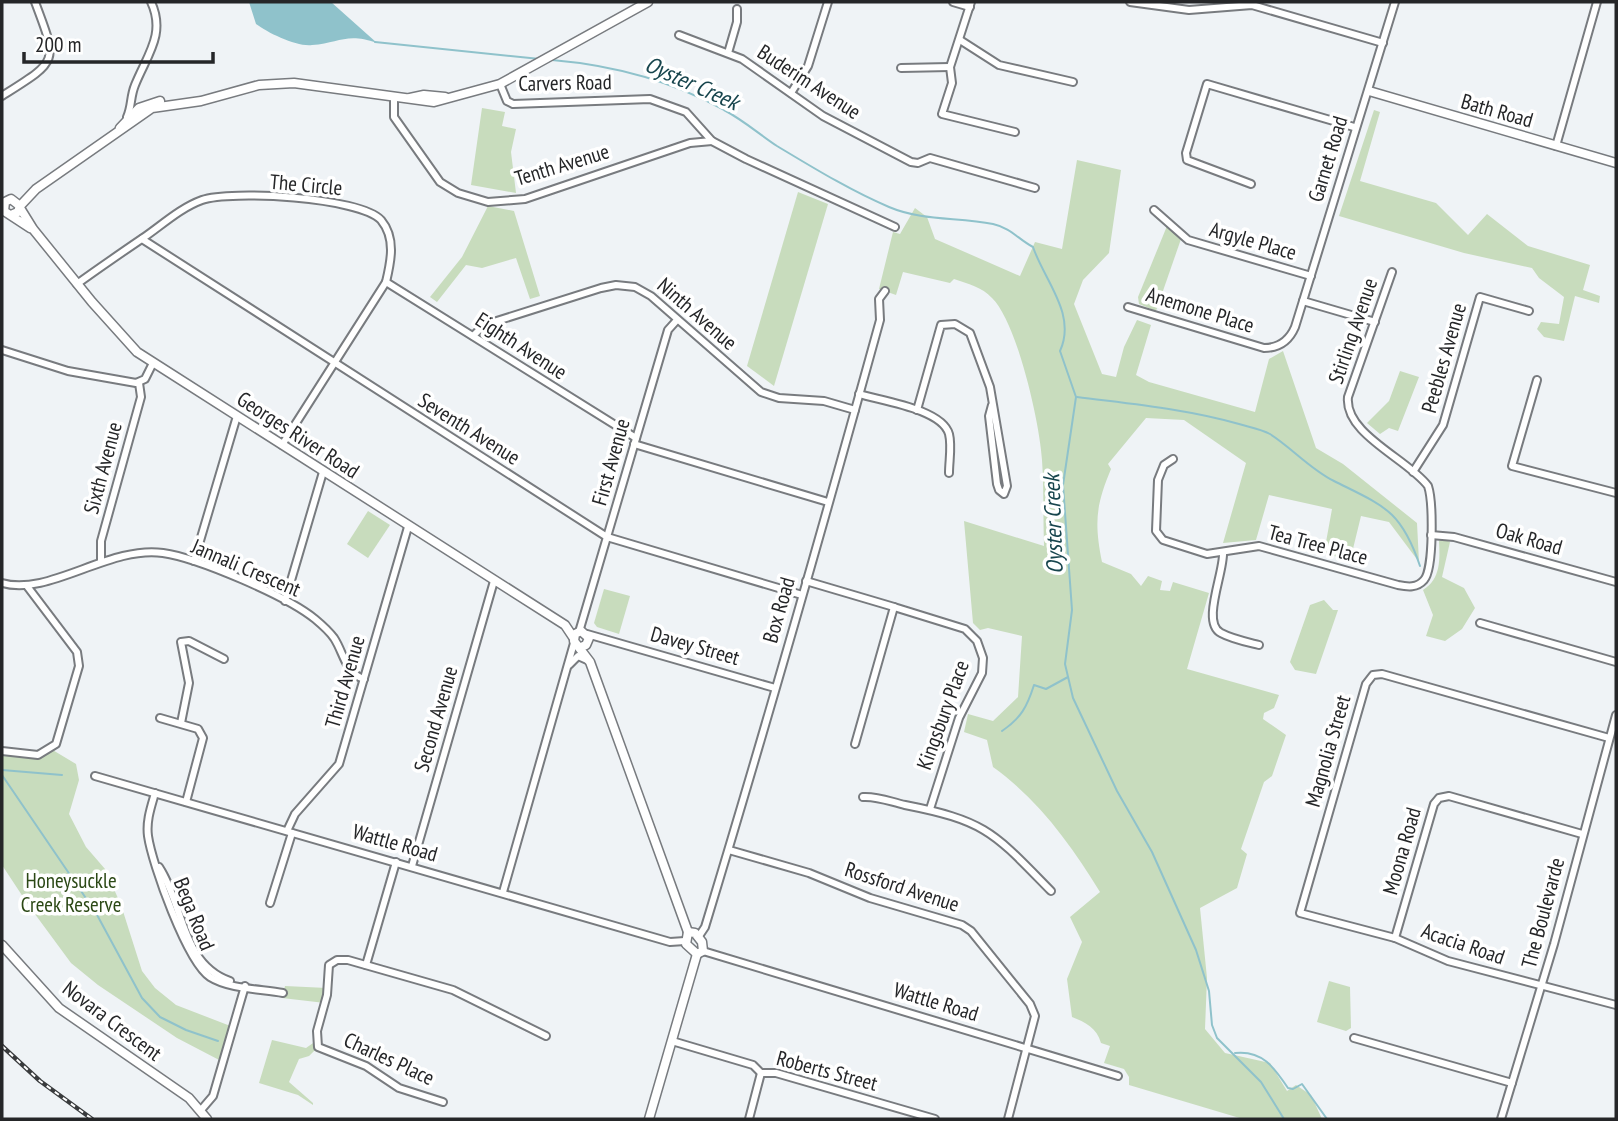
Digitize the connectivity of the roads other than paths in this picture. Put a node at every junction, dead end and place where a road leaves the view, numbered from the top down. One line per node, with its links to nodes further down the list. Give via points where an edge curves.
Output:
1 (35, 2): 21 (street, via 51,44 51,57)
2 (150, 2): 24 (street, via 159,32)
3 (648, 2): 18 (street)
4 (828, 2): 20 (street, via 808,66)
5 (953, 2): 9 (street)
6 (1130, 2): 13 (street, via 1189,10 1252,5)
7 (1395, 2): 13 (street, Garnet Road)
8 (1597, 2): 31 (street)
9 (971, 4): 12 (street)
10 (737, 9): 14 (street)
11 (679, 35): 14 (street, Buderim Avenue)
12 (960, 40): 15 (street); 17 (street, via 999,65)
13 (1383, 43): 19 (street, Garnet Road)
14 (728, 53): 20 (street, Buderim Avenue)
15 (950, 67): 16 (street); 28 (street, via 952,83 942,114)
16 (901, 68)
17 (1073, 82)
18 (500, 84): 23 (street, Carvers Road, via 429,103); 30 (street, Carvers Road, via 513,104 658,100 686,112)
19 (1369, 91): 27 (street, Garnet Road); 31 (street, Bath Road)
20 (791, 93): 34 (street, Buderim Avenue, via 823,116 918,163 930,158)
21 (2, 96)
22 (212, 97): 23 (street, Carvers Road, via 258,85 294,83); 25 (street, Carvers Road); 29 (street, Carvers Road, via 152,108)
23 (394, 97): 30 (street, Tenth Avenue, via 394,117 440,182 488,202 525,199 690,143)
24 (133, 100): 25 (street); 26 (street)
25 (144, 105): 26 (street, Carvers Road)
26 (126, 119): 29 (street, Carvers Road)
27 (1354, 127): 33 (street, via 1207,84 1187,160); 41 (street, Garnet Road)
28 (1016, 132)
29 (116, 133): 36 (street, Carvers Road)
30 (712, 141): 38 (street, Carvers Road)
31 (1556, 146): 32 (street, Bath Road)
32 (1616, 163)
33 (1251, 184)
34 (1035, 188)
35 (2, 192): 36 (street, Georges River Road)
36 (9, 207): 43 (street, Georges River Road)
37 (1154, 210): 41 (street, Argyle Place, via 1188,240)
38 (895, 227)
39 (142, 239): 42 (street, The Circle, via 207,198 341,203 378,218 387,230 391,250); 43 (street, The Circle); 54 (street, Seventh Avenue)
40 (1392, 272): 49 (street, Stirling Avenue)
41 (1311, 276): 45 (street, Garnet Road)
42 (386, 282): 51 (street, Eighth Avenue); 54 (street, The Circle)
43 (77, 284): 53 (street, Georges River Road, via 125,342)
44 (885, 291): 57 (street, Box Road, via 879,299 880,320)
45 (1303, 301): 49 (street); 50 (street, Garnet Road)
46 (1128, 307): 50 (street, Anemone Place, via 1264,348 1285,342)
47 (1529, 311): 66 (street, Peebles Avenue, via 1480,297 1443,425)
48 (677, 320): 51 (street, Ninth Avenue, via 645,292 616,285 484,325); 59 (street, Ninth Avenue, via 761,392); 62 (street, First Avenue, via 668,330)
49 (1375, 322): 66 (street, Stirling Avenue, via 1348,408 1359,427)
50 (1296, 327)
51 (473, 336): 62 (street, Eighth Avenue)
52 (2, 351): 56 (street, via 68,371)
53 (153, 363): 56 (street); 61 (street, Georges River Road)
54 (335, 365): 63 (street, The Circle); 72 (street, Seventh Avenue)
55 (1537, 380): 68 (street, via 1512,466)
56 (139, 383): 75 (street, Sixth Avenue, via 140,401 101,541)
57 (859, 394): 59 (street, Box Road); 60 (street)
58 (992, 405): 58 (street, via 1007,486 1004,494 997,484 989,416); 60 (street, via 970,333 955,324 940,325)
59 (855, 410): 69 (street, Box Road)
60 (917, 410): 67 (street, via 946,427)
61 (237, 416): 63 (street, Georges River Road); 74 (street)
62 (635, 441): 69 (street, Eighth Avenue); 72 (street, First Avenue)
63 (282, 445): 65 (street, Georges River Road)
64 (1173, 459): 73 (street, Tea Tree Place, via 1158,478 1156,535 1203,553)
65 (323, 472): 70 (street, Georges River Road); 82 (street)
66 (1413, 472): 71 (street, Stirling Avenue, via 1430,491)
67 (949, 473)
68 (1616, 493)
69 (828, 502): 77 (street, Box Road)
70 (408, 527): 76 (street, Georges River Road); 94 (street, Third Avenue)
71 (1431, 535): 73 (street, Tea Tree Place, via 1429,571 1413,587 1256,545); 78 (street, Oak Road, via 1454,537)
72 (607, 537): 81 (street, Seventh Avenue); 86 (street, First Avenue)
73 (1223, 553): 89 (street, via 1211,614 1213,626 1222,634)
74 (194, 561): 75 (street, Jannali Crescent, via 162,553 134,553); 82 (street, Jannali Crescent)
75 (101, 562): 80 (street, Jannali Crescent)
76 (494, 581): 85 (street, Georges River Road); 111 (street, Second Avenue)
77 (806, 581): 81 (street, Box Road); 83 (street)
78 (1616, 582)
79 (2, 583): 80 (street, Jannali Crescent)
80 (27, 586): 101 (street, via 79,655 56,744 45,752 25,755)
81 (802, 595): 95 (street, Box Road)
82 (285, 601): 94 (street, Jannali Crescent, via 333,637 351,672)
83 (894, 607): 100 (street); 106 (street, Kingsbury Place, via 965,629 977,641 983,658 982,673 959,718)
84 (1480, 623): 92 (street)
85 (568, 625): 86 (street, Georges River Road); 86 (street)
86 (582, 635): 91 (street, Georges River Road); 93 (street, First Avenue); 95 (street, Davey Street)
87 (175, 636): 88 (street)
88 (181, 642): 90 (street, via 189,641); 98 (street, via 189,683)
89 (1259, 645)
90 (224, 659)
91 (590, 662): 93 (street, via 578,656); 116 (street, Georges River Road)
92 (1616, 662)
93 (569, 665): 113 (street, First Avenue)
94 (364, 679): 107 (street, Third Avenue, via 339,764 295,814)
95 (775, 688): 109 (street, Box Road)
96 (1616, 715): 99 (street, The Boulevarde)
97 (160, 718): 98 (street)
98 (181, 723): 105 (street, via 198,729 203,738)
99 (1609, 738): 108 (street, The Boulevarde); 115 (street, Magnolia Street, via 1373,675 1366,684)
100 (855, 744)
101 (2, 751)
102 (95, 776): 103 (street, Wattle Road)
103 (155, 793): 105 (street, Wattle Road); 123 (street, Bega Road, via 148,833 196,965 220,982)
104 (863, 797): 106 (street)
105 (186, 802): 107 (street, Wattle Road)
106 (930, 808): 112 (street, via 985,829)
107 (289, 832): 110 (street, Wattle Road); 114 (street, Third Avenue)
108 (1582, 834): 118 (street, Moona Road, via 1449,796 1439,798); 124 (street, The Boulevarde)
109 (729, 850): 117 (street, Box Road); 130 (street, Rossford Avenue, via 962,925 1033,1010 1035,1022)
110 (396, 862): 111 (street, Wattle Road); 122 (street)
111 (412, 866): 113 (street, Wattle Road)
112 (1051, 891)
113 (503, 892): 119 (street, Wattle Road, via 670,942)
114 (270, 903)
115 (1300, 913): 118 (street, Acacia Road)
116 (688, 932): 117 (street); 119 (street)
117 (699, 936): 121 (street)
118 (1395, 938): 124 (street, Acacia Road, via 1448,961)
119 (685, 941): 121 (street)
120 (2, 945): 135 (street, Novara Crescent, via 59,1008)
121 (700, 953): 129 (street); 130 (street, Wattle Road)
122 (366, 965): 127 (street, Charles Place, via 453,990); 134 (street, Charles Place, via 337,960 329,965 318,1047 366,1066 399,1088)
123 (245, 986): 125 (street, Bega Road); 135 (street, via 213,1096)
124 (1540, 986): 126 (street, Acacia Road); 133 (street, The Boulevarde)
125 (283, 993)
126 (1616, 1005)
127 (545, 1036)
128 (1354, 1038): 133 (street)
129 (672, 1041): 131 (street, Roberts Street, via 753,1065); 137 (street)
130 (1028, 1048): 132 (street, Wattle Road); 140 (street, Rossford Avenue)
131 (761, 1073): 138 (street); 139 (street, Roberts Street, via 776,1073)
132 (1118, 1076)
133 (1512, 1083): 141 (street, The Boulevarde)
134 (443, 1102)
135 (201, 1110): 136 (street, Novara Crescent)
136 (207, 1119)
137 (649, 1119)
138 (749, 1119)
139 (935, 1119)
140 (1008, 1119)
141 (1501, 1119)

